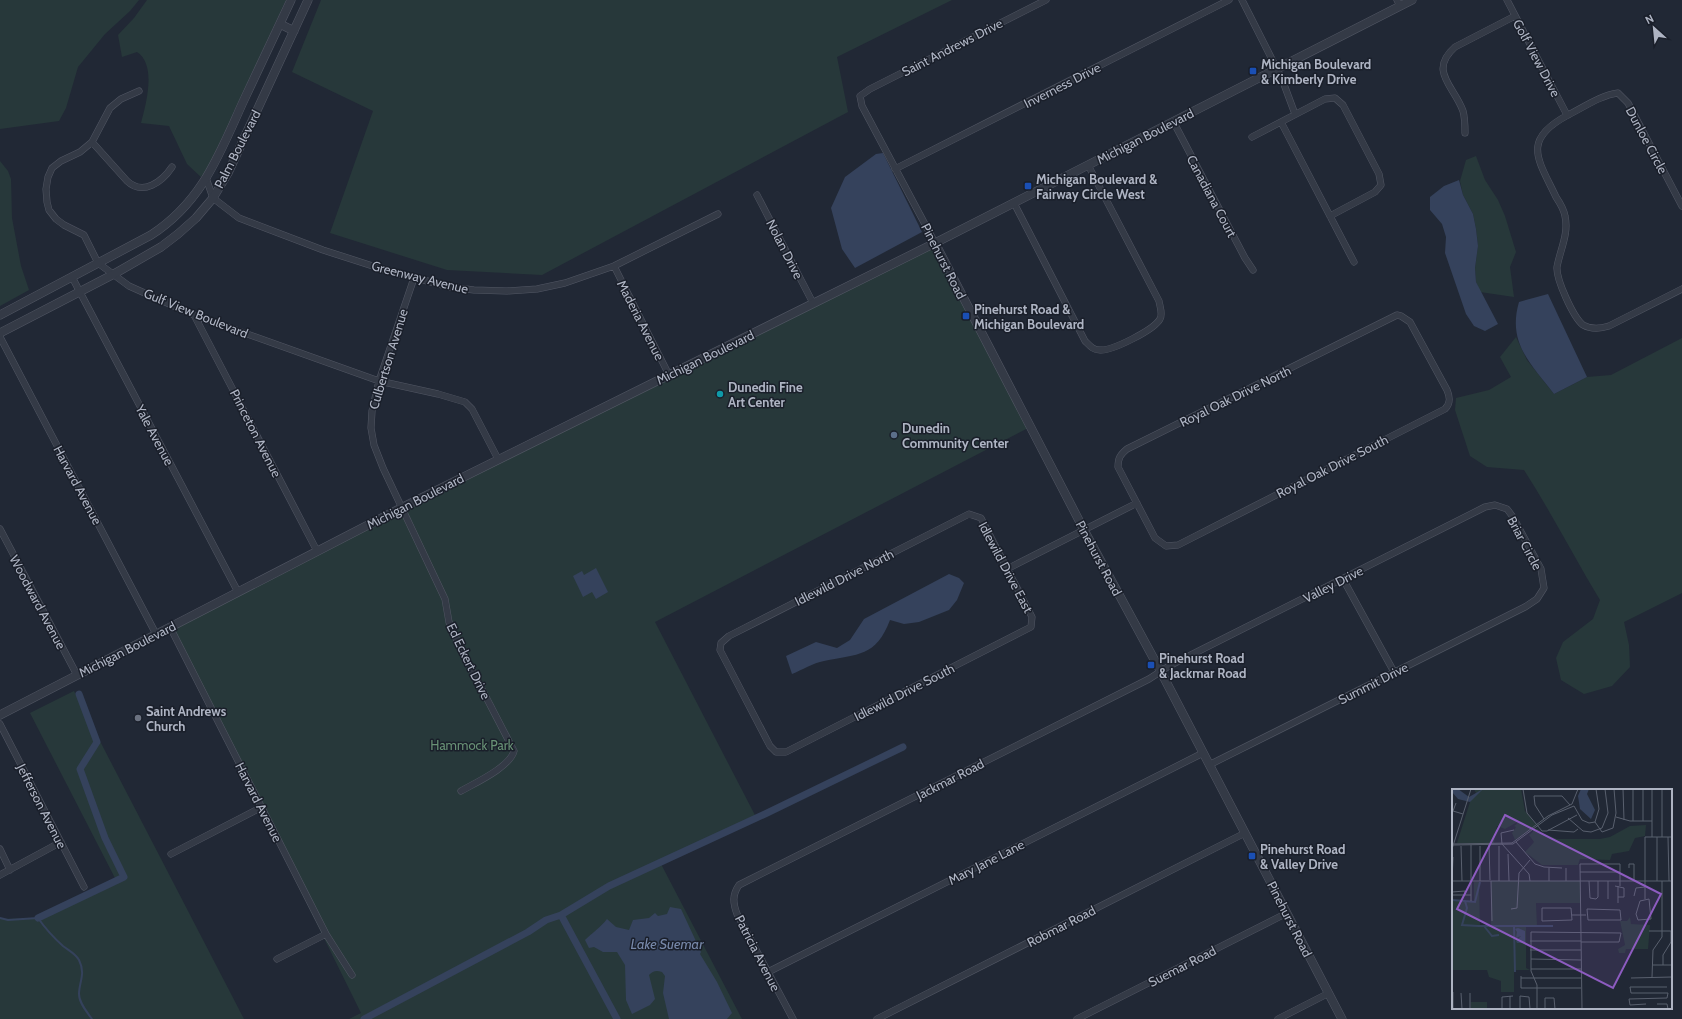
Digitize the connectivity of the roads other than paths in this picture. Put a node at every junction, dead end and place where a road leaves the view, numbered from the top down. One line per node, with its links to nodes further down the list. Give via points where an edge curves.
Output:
1 (290, 0): 10 (street, Palm Boulevard)
2 (308, 0): 11 (street, Palm Boulevard)
3 (1046, 0): 14 (street, Saint Andrews Drive)
4 (1229, 0): 24 (street, Inverness Drive)
5 (1242, 0): 12 (street)
6 (1412, 0): 8 (street, Michigan Boulevard)
7 (1507, 0): 9 (street, Golf View Drive)
8 (1399, 3): 12 (street, Michigan Boulevard)
9 (1515, 16): 16 (street, Golf View Drive); 19 (street, via 1455,46 1444,61 1445,79 1462,110)
10 (280, 24): 11 (street); 25 (street, Palm Boulevard)
11 (294, 31): 27 (street, Palm Boulevard, via 228,173)
12 (1277, 68): 15 (street); 17 (street, Michigan Boulevard)
13 (139, 91): 21 (street, Gulf View Boulevard, via 110,108)
14 (860, 96): 24 (street, Pinehurst Road, via 862,106)
15 (1295, 114): 18 (street); 31 (street, via 1325,99 1335,98 1343,105 1379,174 1381,185 1375,192)
16 (1567, 115): 29 (street, Dunloe Circle, via 1610,94 1618,93 1624,97); 40 (street, Dunloe Circle, via 1542,133 1537,154 1565,215 1566,232 1557,268 1560,284 1577,318 1591,328 1600,329)
17 (1173, 121): 22 (street, Michigan Boulevard); 36 (street, Canadiana Court)
18 (1281, 122): 20 (street); 31 (street)
19 (1465, 133)
20 (1252, 138)
21 (92, 142): 23 (street, via 126,181 138,187 156,184); 34 (street, Gulf View Boulevard, via 52,168 46,189 49,210 64,225 84,235)
22 (1088, 165): 28 (street, Michigan Boulevard); 28 (street, via 1159,301 1161,313 1155,325 1116,347 1100,350 1091,348 1085,341)
23 (172, 167)
24 (895, 169): 32 (street, Pinehurst Road)
25 (206, 178): 27 (street); 34 (street, Palm Boulevard, via 183,210 166,225)
26 (757, 196): 42 (street, Nolan Drive)
27 (213, 198): 37 (street, Palm Boulevard, via 178,234 150,254); 39 (street, Greenway Avenue, via 239,218 323,250)
28 (1014, 203): 32 (street, Michigan Boulevard)
29 (1682, 206)
30 (718, 214): 35 (street, Greenway Avenue)
31 (1330, 216): 33 (street)
32 (935, 243): 42 (street, Michigan Boulevard); 56 (street, Pinehurst Road)
33 (1354, 262)
34 (98, 263): 37 (street, Gulf View Boulevard); 38 (street, Palm Boulevard)
35 (614, 266): 39 (street, Greenway Avenue, via 565,283 537,289 507,291 450,287); 48 (street, Maderia Avenue)
36 (1253, 270)
37 (114, 274): 41 (street, Palm Boulevard); 44 (street, Gulf View Boulevard, via 129,286)
38 (72, 278): 41 (street, Yale Avenue); 43 (street, Palm Boulevard)
39 (414, 278): 49 (street, Culbertson Avenue)
40 (1682, 290)
41 (80, 291): 46 (street, Palm Boulevard); 60 (street, Yale Avenue)
42 (813, 303): 48 (street, Michigan Boulevard)
43 (0, 315)
44 (194, 315): 49 (street, Gulf View Boulevard); 57 (street, Princeton Avenue)
45 (1397, 315): 51 (street, Royal Oak Drive North, via 1127,449 1120,455 1118,467); 51 (street, Royal Oak Drive South, via 1410,322 1447,390 1450,399 1445,409 1172,546 1166,546 1155,538)
46 (0, 333)
47 (0, 337): 64 (street, Harvard Avenue)
48 (669, 374): 50 (street, Michigan Boulevard)
49 (379, 381): 50 (street, Gulf View Boulevard, via 464,402 472,409); 52 (street, Culbertson Avenue, via 371,428 376,451)
50 (498, 459): 52 (street, Michigan Boulevard)
51 (1137, 503): 56 (street)
52 (401, 508): 57 (street, Michigan Boulevard); 73 (street, Ed Eckert Drive, via 445,599 449,622 458,643 514,751 513,757 504,766)
53 (1507, 509): 59 (street, Valley Drive, via 1495,505 1485,507); 61 (street, Briar Circle, via 1541,569 1544,588)
54 (969, 514): 58 (street, Idlewild Drive East, via 981,518); 70 (street, Idlewild Drive North, via 729,636 721,643 720,650 770,746)
55 (0, 530): 67 (street, Woodward Avenue)
56 (1084, 530): 58 (street); 65 (street, Pinehurst Road)
57 (317, 551): 60 (street, Michigan Boulevard)
58 (1008, 569): 63 (street, Idlewild Drive East, via 1032,617)
59 (1343, 580): 65 (street, Valley Drive, via 1176,662); 66 (street)
60 (238, 592): 62 (street, Michigan Boulevard)
61 (1537, 599): 66 (street, Summit Drive)
62 (170, 627): 64 (street, Michigan Boulevard); 74 (street, Harvard Avenue)
63 (1031, 628): 70 (street, Idlewild Drive South, via 786,752)
64 (156, 634): 67 (street, Michigan Boulevard)
65 (1161, 672): 71 (street, Pinehurst Road); 81 (street, Jackmar Road)
66 (1394, 672): 72 (street, Summit Drive)
67 (77, 675): 68 (street, Michigan Boulevard)
68 (0, 715)
69 (0, 724): 76 (street, Jefferson Avenue)
70 (776, 752)
71 (1203, 753): 72 (street, Pinehurst Road); 86 (street, Mary Jane Lane)
72 (1209, 765): 75 (street, Pinehurst Road)
73 (461, 791)
74 (262, 808): 78 (street); 84 (street, Harvard Avenue)
75 (1245, 833): 83 (street, Pinehurst Road); 90 (street, Robmar Road)
76 (61, 842): 79 (street); 82 (street, Jefferson Avenue)
77 (0, 849): 79 (street)
78 (171, 854)
79 (10, 870): 80 (street)
80 (0, 875)
81 (739, 885): 86 (street, Patricia Avenue, via 734,898 736,909)
82 (84, 887)
83 (1287, 913): 88 (street, Pinehurst Road); 91 (street, Suemar Road)
84 (326, 934): 85 (street); 87 (street, Harvard Avenue)
85 (277, 959)
86 (768, 972): 89 (street, Patricia Avenue)
87 (352, 975)
88 (1329, 993): 92 (street); 93 (street, Pinehurst Road)
89 (792, 1019)
90 (877, 1019)
91 (1077, 1019)
92 (1278, 1019)
93 (1342, 1019)

